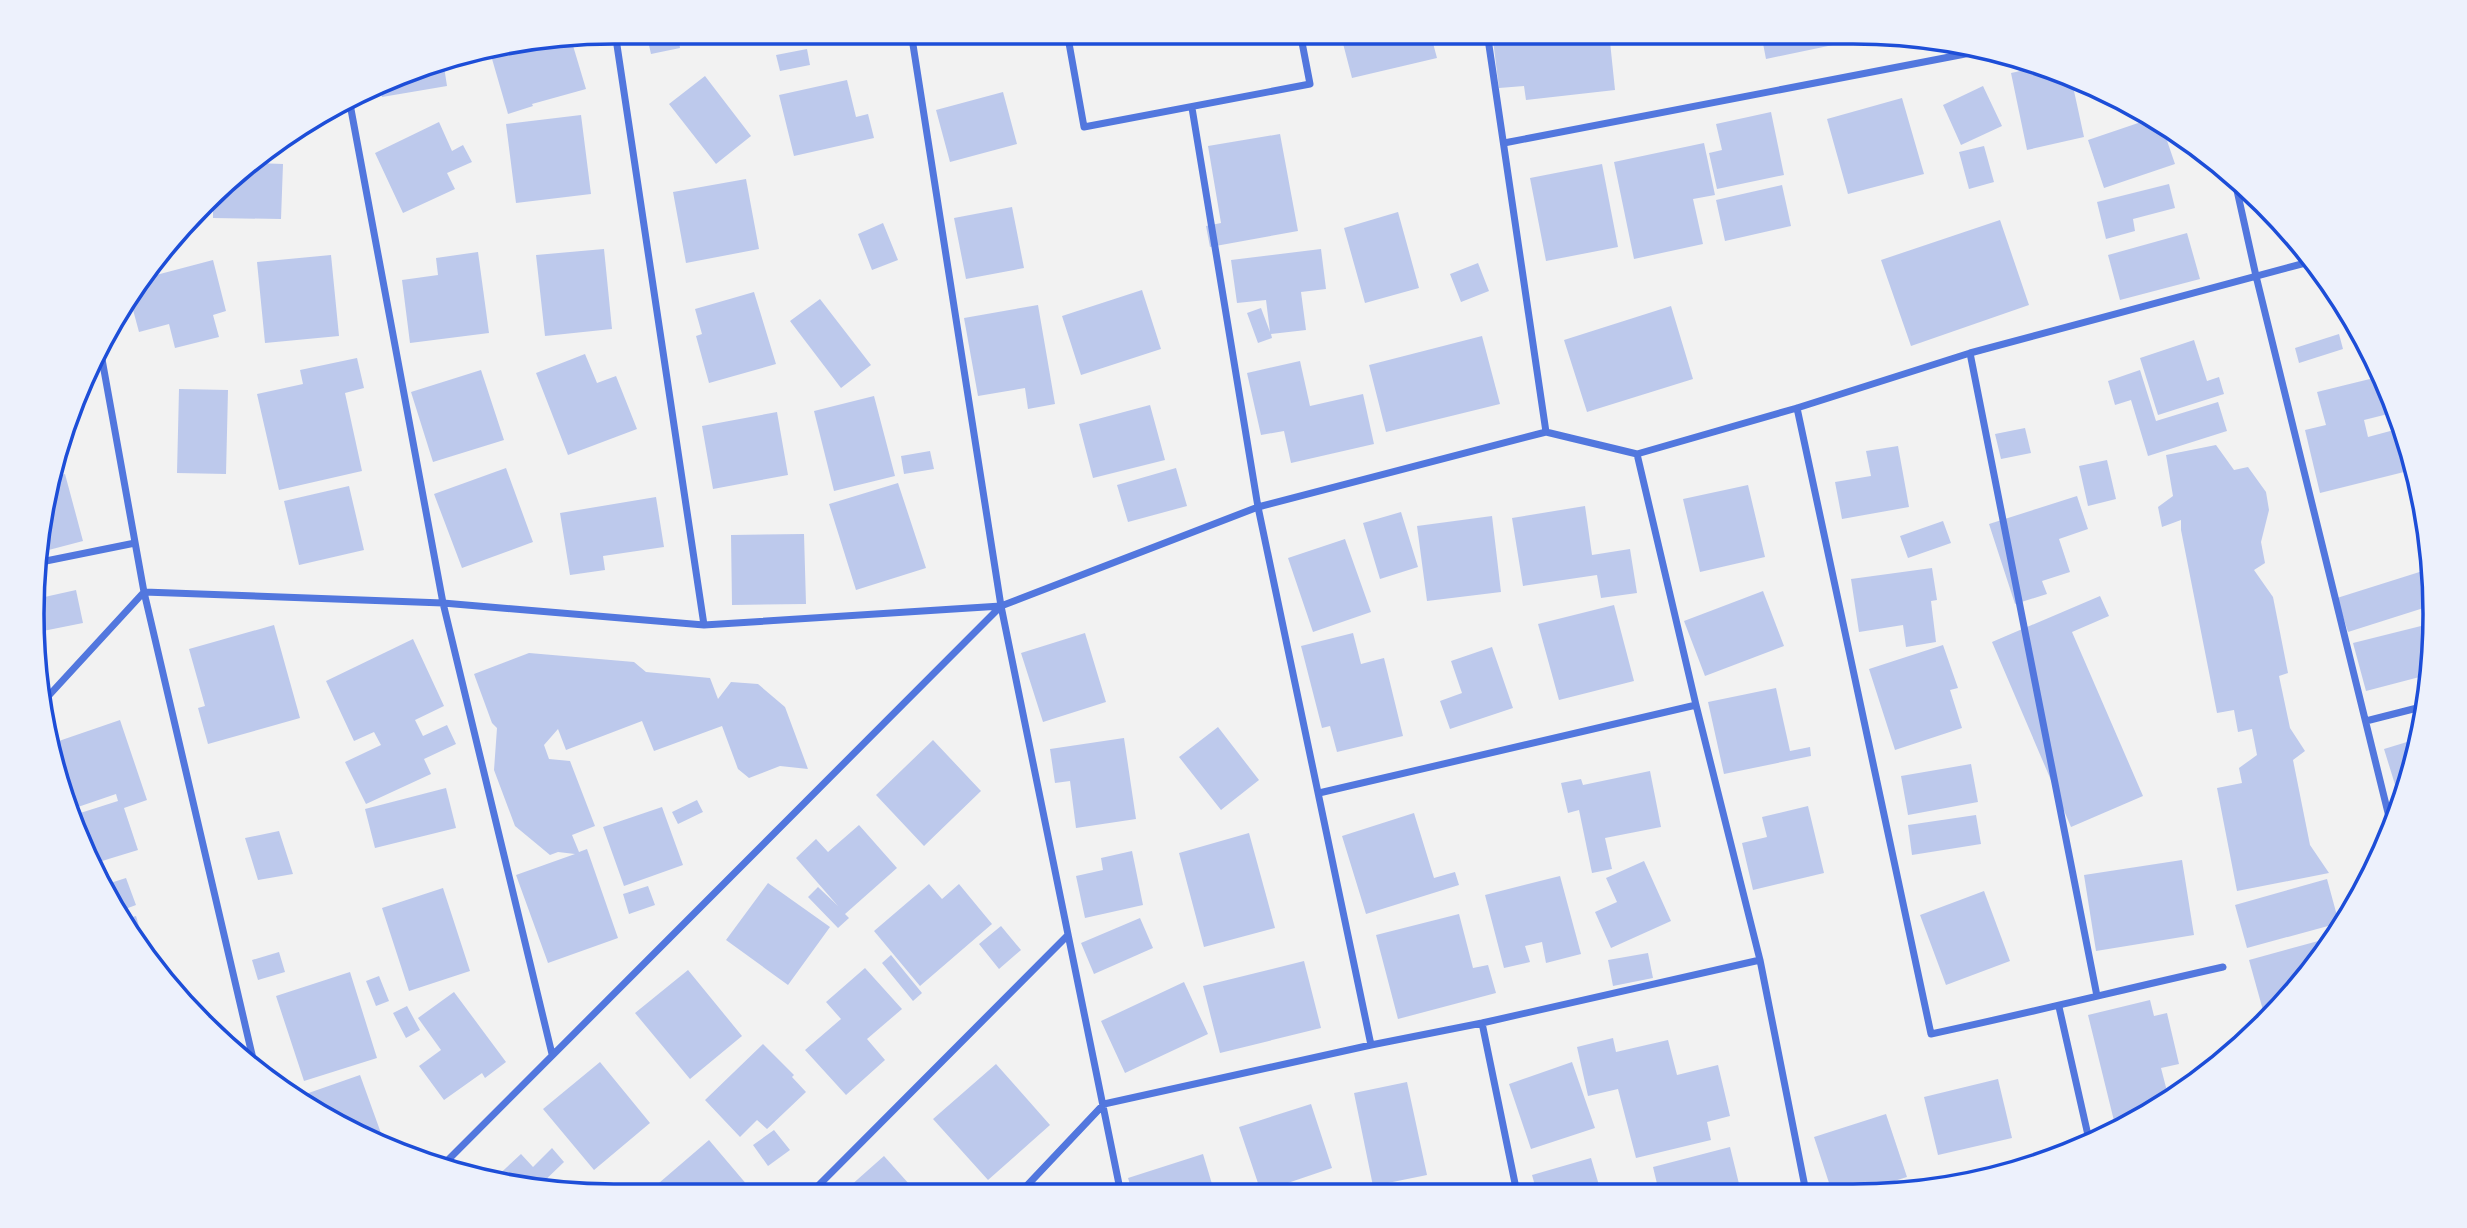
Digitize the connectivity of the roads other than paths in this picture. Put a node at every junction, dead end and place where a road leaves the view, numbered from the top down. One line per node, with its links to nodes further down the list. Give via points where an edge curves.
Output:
1 (617, 44): 24 (street)
2 (913, 44): 23 (street)
3 (1069, 44): 7 (street, via 1084,127)
4 (1302, 44): 7 (street, via 1310,84)
5 (1488, 44): 9 (street)
6 (1962, 55): 9 (street)
7 (1192, 108): 18 (street)
8 (351, 109): 22 (street)
9 (1504, 143): 16 (street)
10 (2238, 193): 12 (street)
11 (2302, 264): 12 (street)
12 (2256, 276): 13 (street); 28 (street)
13 (1970, 353): 15 (street); 34 (street)
14 (102, 364): 19 (street)
15 (1797, 408): 17 (street); 35 (street, via 1931,1034)
16 (1546, 432): 17 (street); 18 (street)
17 (1637, 454): 26 (street)
18 (1258, 508): 23 (street); 29 (street)
19 (135, 543): 20 (street); 21 (street)
20 (47, 561)
21 (144, 592): 22 (street); 25 (street); 38 (street)
22 (443, 603): 24 (street); 39 (street)
23 (1001, 606): 24 (street); 31 (street); 39 (street)
24 (704, 625)
25 (50, 694)
26 (1696, 705): 29 (street); 32 (street)
27 (2415, 709): 28 (street)
28 (2366, 721): 30 (street)
29 (1319, 793): 37 (street)
30 (2388, 811)
31 (1068, 935): 40 (street); 43 (street)
32 (1760, 960): 36 (street); 47 (street)
33 (2222, 967): 34 (street)
34 (2097, 996): 35 (street)
35 (2059, 1007): 41 (street)
36 (1482, 1023): 37 (street); 46 (street)
37 (1371, 1045): 40 (street)
38 (252, 1054)
39 (552, 1054): 42 (street)
40 (1104, 1104): 44 (street); 45 (street)
41 (2088, 1133)
42 (448, 1159)
43 (820, 1184)
44 (1028, 1184)
45 (1119, 1184)
46 (1515, 1184)
47 (1804, 1184)

